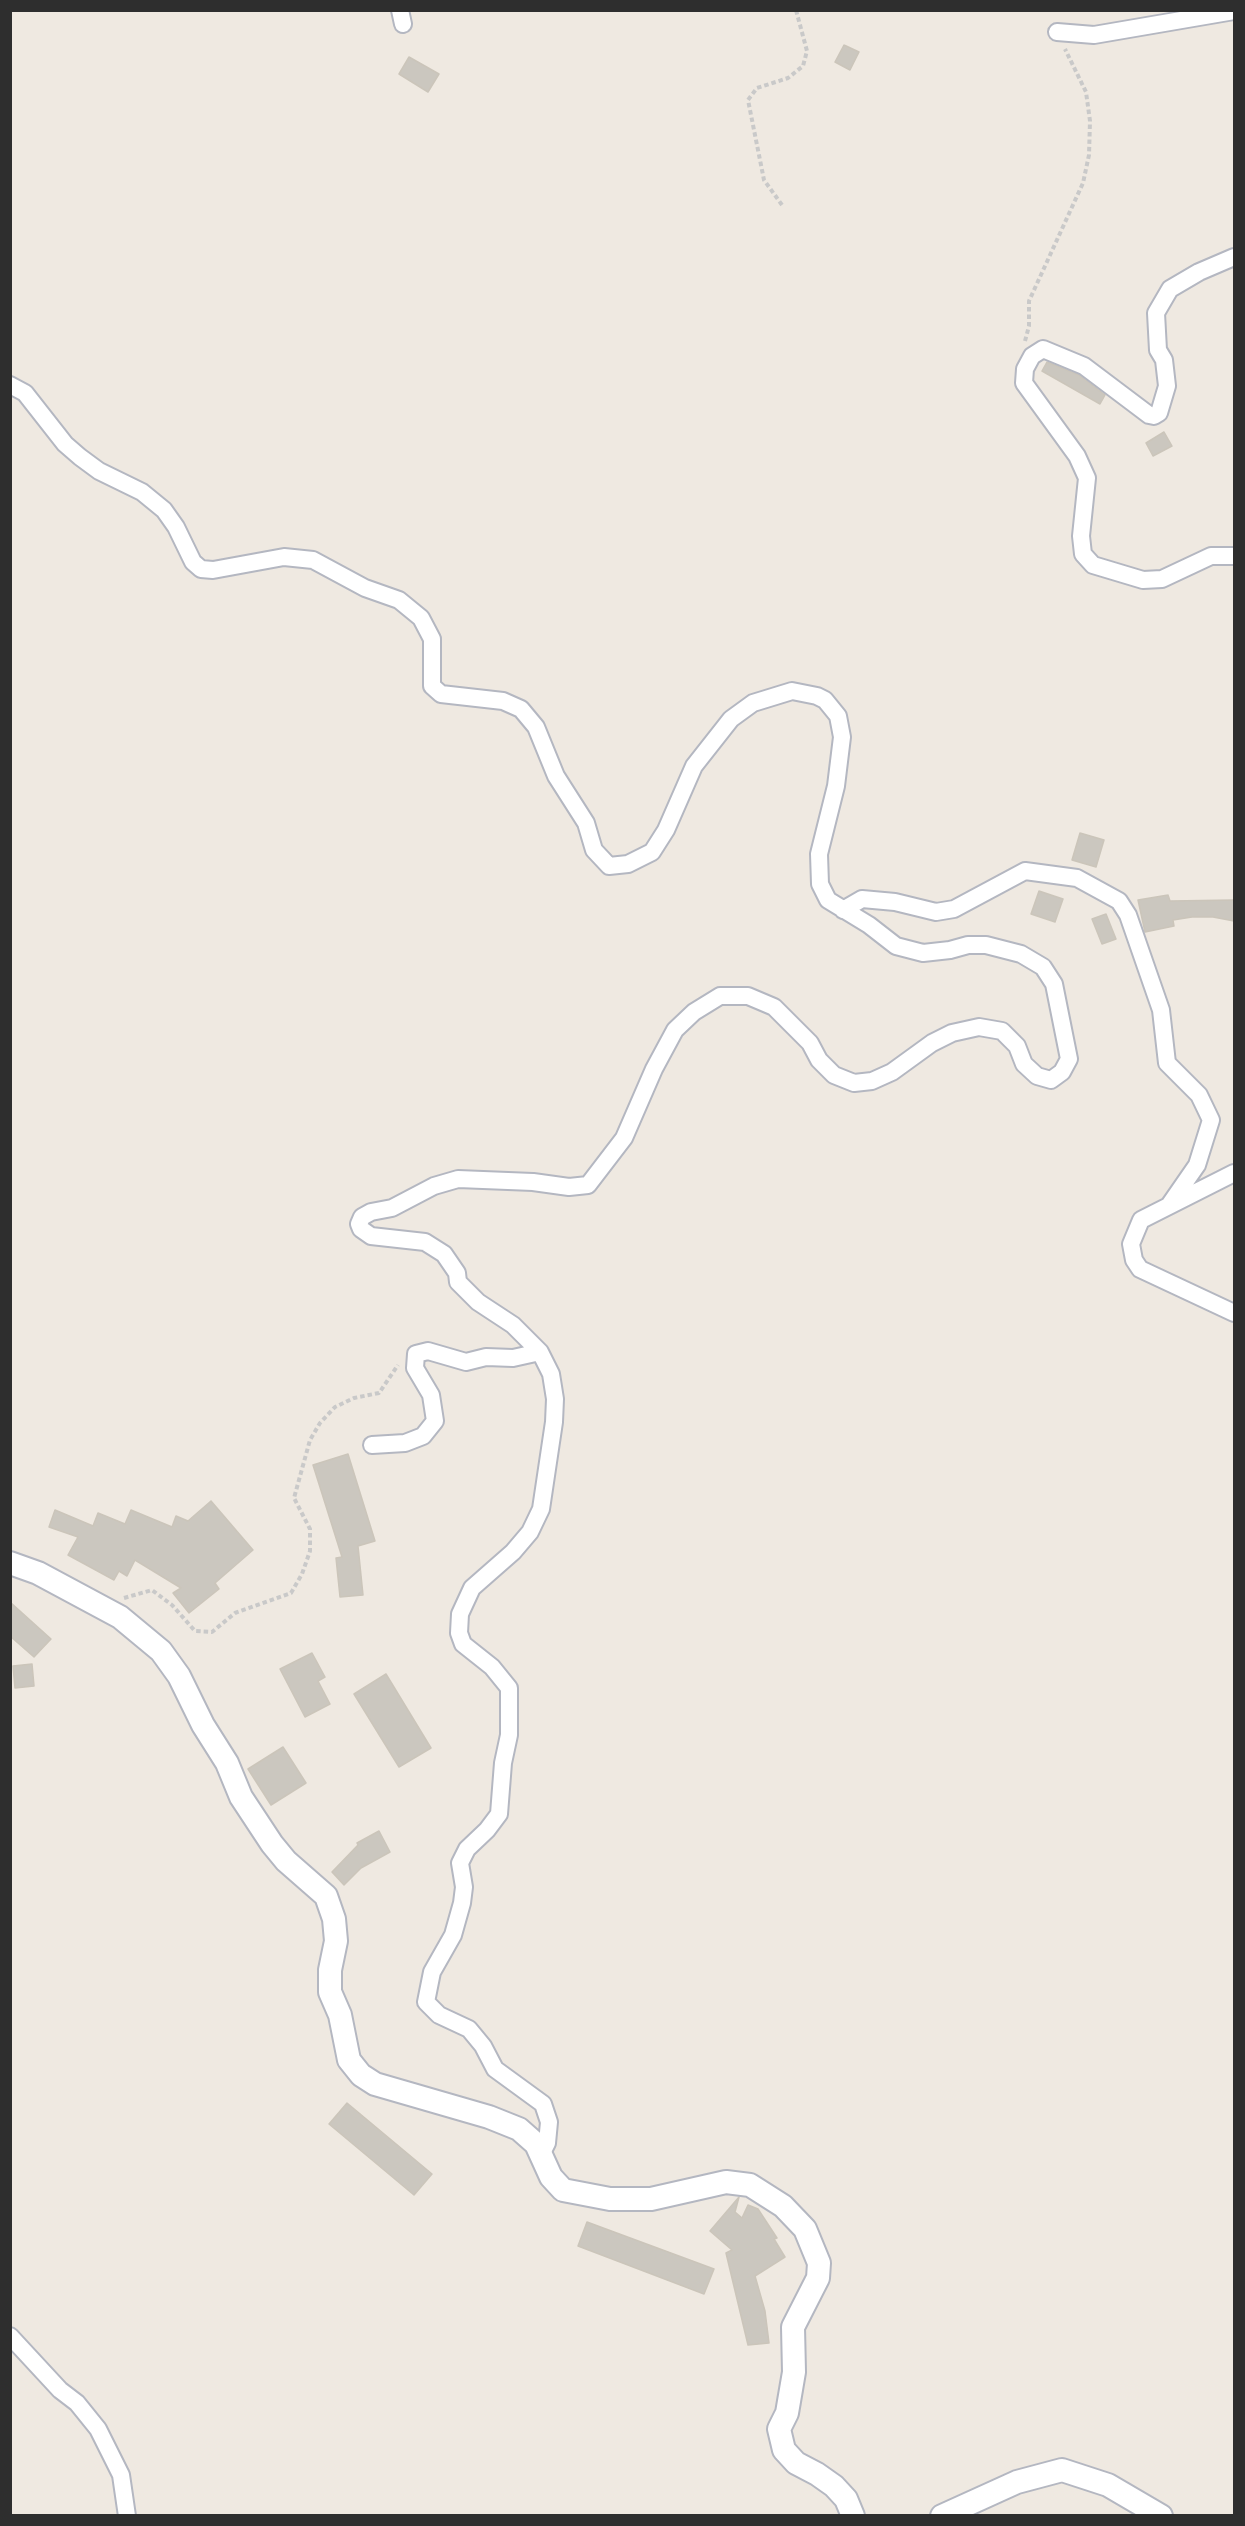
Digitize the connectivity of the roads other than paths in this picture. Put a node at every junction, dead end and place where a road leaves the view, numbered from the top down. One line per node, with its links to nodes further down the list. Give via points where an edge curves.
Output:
1 (1234, 11): 2 (street, via 1094,35)
2 (1057, 32)
3 (1234, 257): 5 (street, via 1170,289 1156,313 1158,350 1164,360 1167,386 1160,413 1154,416 1084,366 1042,349 1032,356 1025,369 1024,383 1077,456 1087,478 1081,536 1083,554 1093,565 1143,580 1162,579 1210,556)
4 (10, 385): 6 (street, via 25,393 80,457 142,492 164,510 193,562 201,569 284,557 313,560 365,588 399,600 421,618 432,639 432,686 441,694 503,700 521,709 536,727 556,777 586,823 594,850 609,866 628,864 652,852 694,766 731,719 753,703 792,691 825,700 838,716 842,737 836,786 819,854 820,884 828,900)
5 (1234, 556)
6 (843, 910): 8 (street, via 862,899 936,912 954,909 1025,871 1077,878 1119,901 1128,915 1161,1010 1167,1063 1199,1095 1211,1120 1197,1164); 10 (street, via 896,946 910,951 923,953 986,945 1021,954 1043,967 1054,984 1063,1024 1069,1059 1062,1072 1051,1080 1037,1076 1002,1031 979,1027 952,1033 892,1072 872,1081 854,1083 834,1075 774,1006 748,996 720,996 675,1030 624,1138 588,1185 458,1179 434,1186 392,1209 362,1217 361,1229 371,1236 424,1242 444,1254 457,1273 458,1282 478,1302 513,1325)
7 (1234, 1173): 8 (street)
8 (1170, 1204): 9 (street, via 1141,1220 1131,1244 1134,1260 1140,1269 1155,1277)
9 (1234, 1313)
10 (540, 1352): 11 (street, via 466,1362 428,1351 416,1354 415,1368 431,1395 435,1421 423,1436 405,1443); 13 (street, via 551,1374 555,1399 541,1509 531,1532 472,1588 460,1614 463,1644 492,1667 509,1688 509,1735 499,1814 467,1849 460,1863 462,1903 453,1935 432,1972 426,2002 440,2015 469,2029 495,2069 543,2104 549,2122 547,2143)
11 (372, 1445)
12 (10, 1563): 13 (street, via 38,1573 138,1629 179,1676 227,1763 241,1797 272,1844 326,1896 336,1941 330,1992 340,2015 349,2060 361,2075 375,2084 519,2128 536,2144)
13 (540, 2157): 16 (street, via 563,2190 610,2199 651,2199 726,2182 750,2185 783,2206 806,2229 819,2263 818,2278 793,2327 794,2372 779,2429 784,2450 796,2463 834,2486 846,2499)
14 (10, 2337): 15 (street, via 98,2429 121,2475)
15 (127, 2516)
16 (853, 2516)
17 (942, 2516): 18 (street, via 1017,2482 1062,2470 1108,2485)
18 (1161, 2516)

